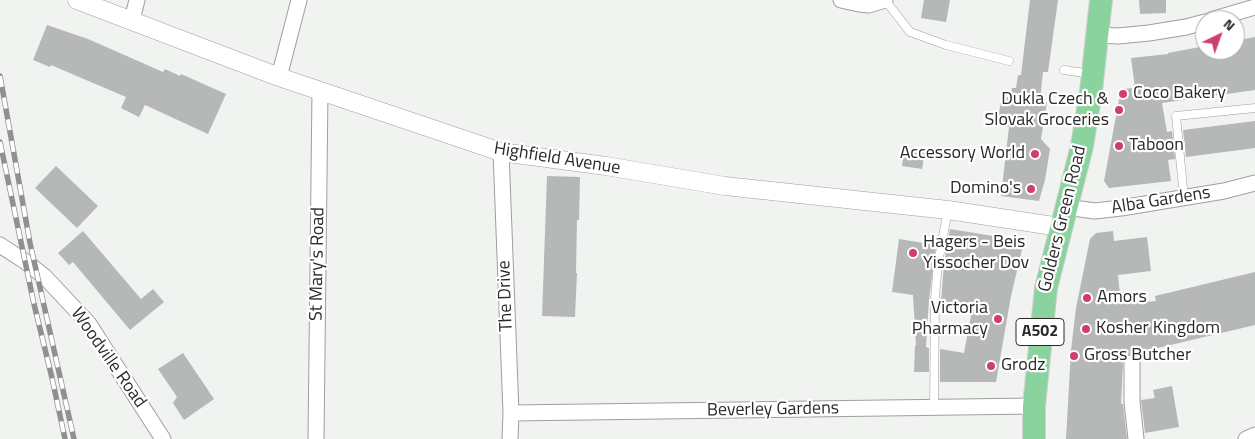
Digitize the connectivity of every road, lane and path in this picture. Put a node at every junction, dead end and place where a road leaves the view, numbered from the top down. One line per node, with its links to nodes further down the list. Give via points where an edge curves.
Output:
1 (77, 0): 7 (street, Highfield Avenue)
2 (137, 0): 7 (street)
3 (299, 0): 13 (street)
4 (840, 0): 5 (street, via 870,5)
5 (885, 0): 10 (lane, via 910,32)
6 (1101, 0): 9 (main road, Golders Green Road / A502)
7 (132, 20): 13 (street, Highfield Avenue)
8 (1195, 25): 9 (street, via 1149,33)
9 (1098, 35): 12 (main road, Golders Green Road / A502)
10 (1008, 61)
11 (1064, 70): 12 (lane)
12 (1093, 74): 20 (main road, Golders Green Road / A502, via 1082,146)
13 (279, 77): 14 (street, Highfield Avenue)
14 (320, 90): 16 (street, Highfield Avenue); 28 (street, St Mary's Road)
15 (1255, 108): 18 (lane, via 1176,116)
16 (501, 152): 19 (street, Highfield Avenue, via 725,186); 25 (street, The Drive)
17 (1255, 183): 18 (street, Alba Gardens)
18 (1184, 198): 20 (street, Alba Gardens)
19 (948, 210): 20 (street, Highfield Avenue); 24 (lane, via 935,298)
20 (1063, 217): 23 (main road, Golders Green Road / A502, via 1042,312)
21 (0, 245): 27 (street, Woodville Road, via 45,277 89,324)
22 (1132, 363): 31 (street)
23 (1034, 406): 24 (street, Beverley Gardens); 30 (main road, Golders Green Road / A502)
24 (934, 408): 25 (street, Beverley Gardens)
25 (511, 413): 29 (street, The Drive)
26 (1255, 435): 32 (street)
27 (163, 439)
28 (316, 439)
29 (510, 439)
30 (1034, 439)
31 (1136, 439)
32 (1246, 439)

